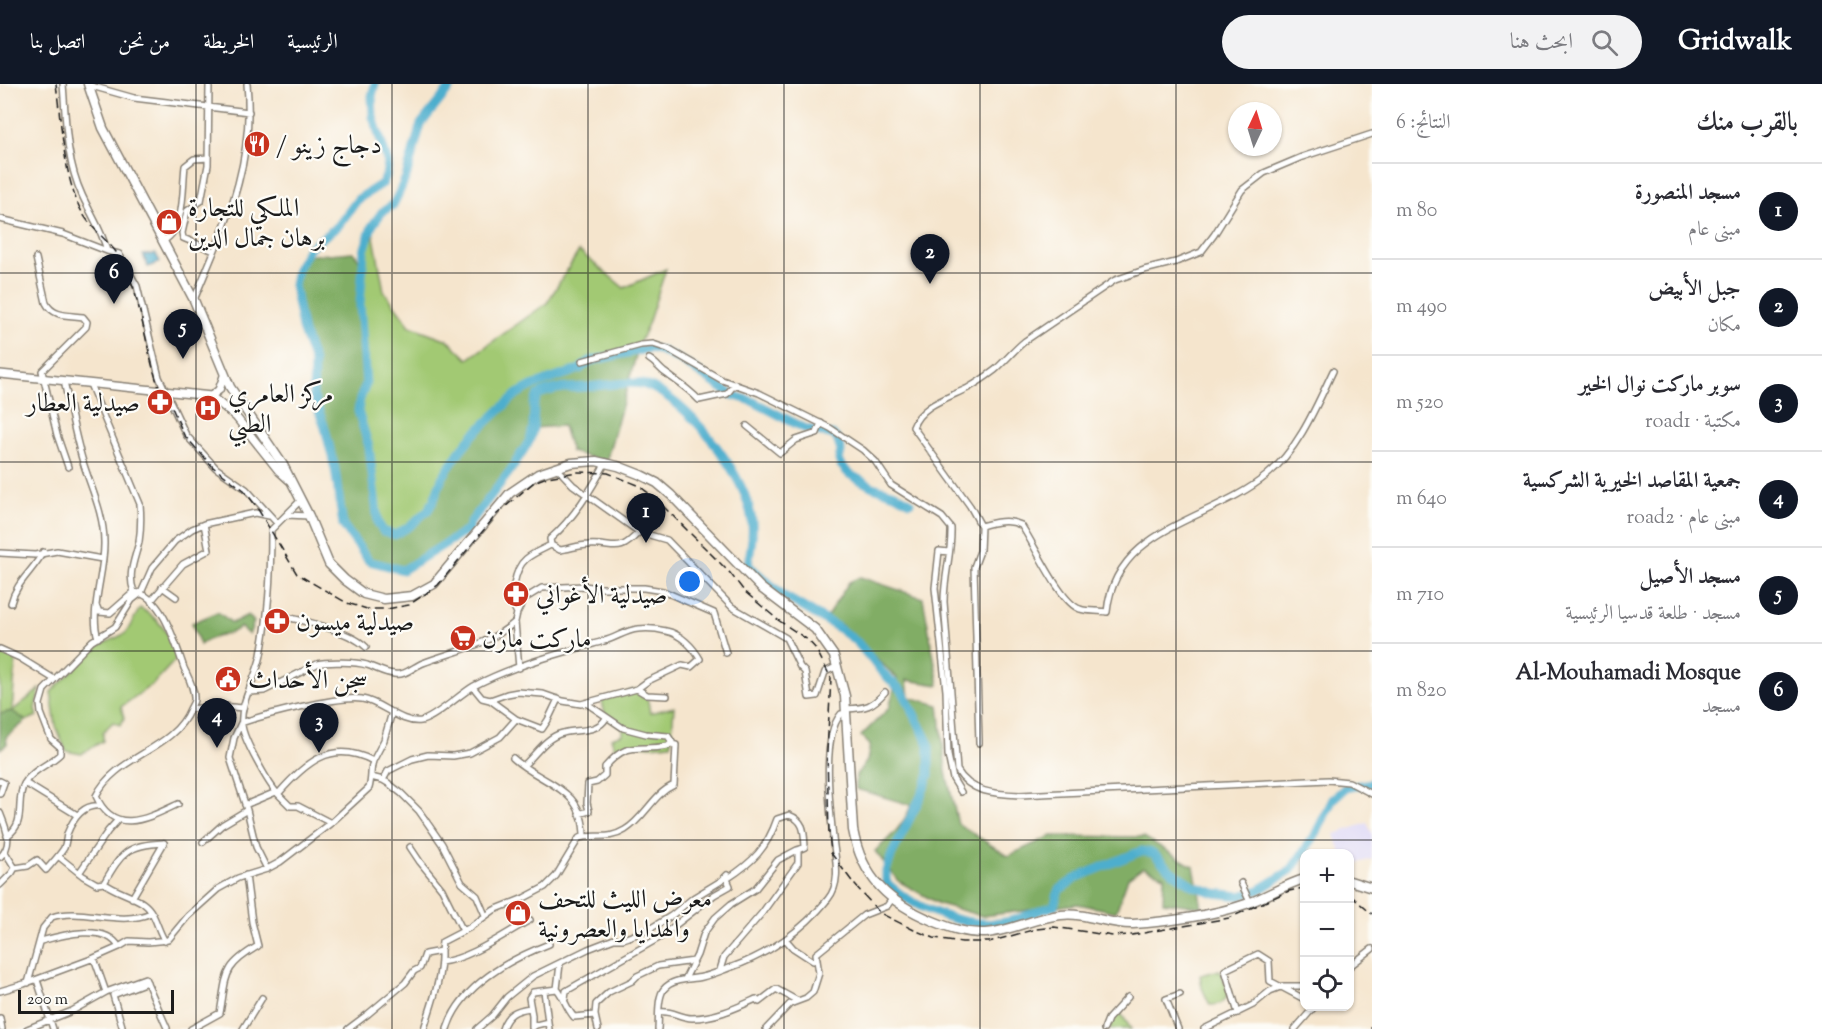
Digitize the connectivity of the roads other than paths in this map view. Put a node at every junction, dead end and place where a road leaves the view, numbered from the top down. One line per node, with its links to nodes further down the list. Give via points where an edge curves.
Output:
1 (63, 84): 11 (street, via 68,148 81,194 103,235)
2 (88, 84): 5 (street, via 134,98); 10 (main road, via 103,128)
3 (210, 84): 5 (street)
4 (247, 84): 6 (street)
5 (208, 108): 6 (street); 8 (street)
6 (249, 112): 12 (street, via 246,154 236,197)
7 (1372, 134): 41 (street, via 1264,173 1242,190 1201,252 1116,280 1025,341 970,387 924,411 915,420 913,427)
8 (208, 158): 10 (street, via 194,159 185,166 178,222 174,234); 12 (street, via 201,201 187,211 182,233 183,238)
9 (0, 219): 11 (street, via 63,234)
10 (163, 241): 14 (main road)
11 (107, 251): 24 (street, via 119,254 137,285)
12 (214, 251): 14 (street)
13 (36, 258): 20 (street, via 50,309 83,317 87,322 45,366)
14 (194, 300): 19 (main road)
15 (649, 359): 23 (street, via 699,400 727,394)
16 (582, 361): 23 (street, via 653,344)
17 (1333, 371): 41 (street, via 1297,440 1277,466 1249,488 1183,521 1138,550 1121,567 1111,588 1107,612 1079,609 1070,602 1022,525 1003,521)
18 (0, 374): 20 (main road)
19 (224, 376): 25 (main road, via 219,390); 26 (main road)
20 (44, 379): 21 (main road); 31 (street)
21 (64, 381): 22 (main road); 47 (street, via 101,518 105,544)
22 (90, 384): 24 (main road); 49 (street, via 140,504 130,584)
23 (733, 386): 29 (street, via 759,393)
24 (166, 392): 25 (main road); 37 (street, via 186,435)
25 (211, 396): 27 (main road)
26 (236, 396): 27 (main road); 33 (main road)
27 (229, 411): 33 (main road)
28 (747, 426): 29 (street, via 780,453)
29 (819, 427): 44 (street, via 862,450 891,485 942,517 951,528)
30 (606, 462): 32 (main road); 34 (street); 62 (main road, via 657,483 761,588 815,629)
31 (68, 467)
32 (556, 467): 34 (street); 38 (main road, via 510,493 434,584 412,596 384,599 364,594 345,580 329,564)
33 (292, 482): 35 (main road)
34 (588, 495): 42 (street); 43 (street, via 550,540)
35 (301, 500): 36 (street); 38 (main road)
36 (287, 515): 38 (street); 40 (street)
37 (270, 516): 39 (street, via 255,513); 40 (street)
38 (309, 516)
39 (204, 524): 48 (street, via 209,550 183,564); 50 (street, via 175,541 152,568)
40 (276, 524): 55 (street, via 271,530)
41 (981, 526): 80 (street, via 980,551 974,567)
42 (639, 532): 43 (street, via 621,548 586,545 560,550); 62 (street, via 667,540 732,607 786,638 805,672 808,697 817,696 825,672)
43 (552, 545): 56 (street, via 525,560 518,570 512,606)
44 (945, 551): 89 (street, via 935,588 946,691 948,756 953,779); 92 (street, via 944,602 957,770 972,786 1020,795 1328,780 1349,782)
45 (43, 552): 46 (street); 47 (street); 53 (street, via 19,584)
46 (0, 553)
47 (102, 559): 54 (street)
48 (162, 587): 51 (street); 52 (street)
49 (134, 592): 50 (street); 54 (street, via 110,613 99,612)
50 (141, 593): 52 (street); 58 (street, via 115,627)
51 (176, 597)
52 (151, 601): 73 (street, via 175,638 192,691 194,701)
53 (11, 603)
54 (96, 605): 58 (street)
55 (267, 613): 59 (street, via 342,633); 67 (street, via 259,668)
56 (517, 613): 57 (street); 61 (street, via 524,598 542,588 584,586 663,591 714,613)
57 (515, 622): 63 (street); 67 (street, via 481,643 422,663 403,674 383,672 366,664 317,664 264,691)
58 (98, 638): 64 (street)
59 (366, 646)
60 (0, 649): 64 (street)
61 (726, 653)
62 (838, 666): 75 (main road)
63 (519, 668): 65 (street); 66 (street, via 639,629 676,634 700,659 692,667 682,665)
64 (54, 679): 88 (street, via 44,690 40,704 60,754)
65 (473, 687): 71 (street, via 482,698); 76 (street, via 426,719 413,721)
66 (636, 689): 69 (street, via 646,695); 72 (street)
67 (250, 692): 74 (street)
68 (885, 692): 75 (street, via 875,703)
69 (667, 696)
70 (558, 699): 71 (street, via 518,692); 72 (street); 78 (street, via 542,729)
71 (490, 700): 78 (street)
72 (585, 703): 77 (street)
73 (190, 708): 74 (street); 94 (street, via 170,736 102,784 96,796)
74 (243, 708): 79 (street)
75 (846, 711): 124 (main road, via 853,830 858,852 866,870); 130 (street, via 833,726 828,747 834,891)
76 (392, 712): 79 (street, via 373,701 341,699); 83 (street)
77 (606, 718): 81 (street, via 623,728 668,736); 84 (street, via 594,728 553,737)
78 (516, 719): 86 (street, via 500,737 471,753 417,757 388,771)
79 (241, 723): 90 (street); 95 (street, via 230,758)
80 (979, 743)
81 (670, 744): 97 (street, via 635,747 619,753 605,767 605,775 588,784 589,811); 101 (street, via 676,745 674,785 626,829 605,837)
82 (513, 758): 84 (street)
83 (374, 761): 85 (street); 90 (street, via 348,753 322,755)
84 (523, 766): 97 (street, via 568,794)
85 (371, 777): 86 (street); 100 (street, via 369,788)
86 (383, 780): 127 (street, via 419,811 462,883 477,896)
87 (0, 781): 91 (street, via 4,783)
88 (25, 783): 98 (street); 102 (street, via 19,801 20,816)
89 (961, 792)
90 (277, 793): 95 (street); 100 (street, via 290,806 298,806)
91 (0, 794)
92 (1372, 794)
93 (178, 804): 99 (street, via 141,821)
94 (100, 806): 98 (street, via 92,805); 99 (street)
95 (246, 808): 104 (street); 111 (street, via 256,847)
96 (0, 813): 102 (street)
97 (579, 814): 101 (street)
98 (77, 815): 108 (street)
99 (117, 821): 112 (street)
100 (331, 823): 111 (street)
101 (584, 837): 127 (street, via 576,841 550,883)
102 (8, 838): 103 (street); 107 (street)
103 (0, 840)
104 (204, 842)
105 (410, 847): 129 (street, via 442,889)
106 (798, 850): 114 (street, via 805,847 804,827 797,818 781,816 759,855); 139 (street, via 778,860 755,889 715,918 704,933); 143 (street, via 800,860 724,957)
107 (5, 852): 109 (street); 110 (street)
108 (58, 856): 110 (street, via 46,870 38,860); 112 (street)
109 (0, 857)
110 (15, 868): 120 (street)
111 (267, 869): 113 (street)
112 (79, 873): 117 (street, via 97,884)
113 (246, 875): 132 (street, via 218,889); 173 (street, via 258,946 231,965 220,1013)
114 (727, 879): 142 (street, via 727,875 648,930 614,939); 158 (street, via 730,886 659,938 566,991)
115 (1300, 881): 125 (main road)
116 (1354, 882): 121 (main road)
117 (104, 883): 123 (street); 123 (street, via 117,861 130,850 164,843)
118 (1354, 883): 122 (main road)
119 (1241, 884): 125 (street)
120 (0, 885)
121 (1372, 888)
122 (1372, 894)
123 (132, 898): 126 (street)
124 (892, 899): 125 (main road, via 947,926 985,933 1063,914 1131,924 1195,915); 138 (street, via 887,906 864,915 819,951)
125 (1249, 900)
126 (151, 913): 131 (street, via 117,918 59,915 46,922); 132 (street)
127 (485, 915): 129 (street)
128 (530, 920): 140 (street, via 468,955)
129 (463, 931): 136 (street, via 442,942)
130 (786, 939): 138 (street, via 813,961); 143 (street)
131 (41, 941): 134 (street, via 93,933 111,938); 147 (street)
132 (165, 941): 134 (street, via 129,941)
133 (549, 944): 177 (street, via 480,981 452,1016)
134 (119, 948): 137 (street)
135 (1372, 949): 141 (street)
136 (441, 951): 140 (street); 175 (street, via 425,954 420,968 405,983)
137 (93, 958): 145 (street); 153 (street)
138 (817, 959): 159 (street, via 819,973 813,992)
139 (694, 961): 144 (street); 164 (street, via 658,966 637,976 596,1004)
140 (441, 962): 176 (street, via 437,990)
141 (1354, 963)
142 (560, 964): 150 (street); 178 (street, via 533,976)
143 (720, 970): 144 (street)
144 (685, 979): 162 (street, via 664,989)
145 (37, 980): 147 (street); 166 (street)
146 (147, 982): 153 (street, via 145,978); 168 (street, via 113,995); 169 (street)
147 (28, 983): 152 (street)
148 (1300, 986): 149 (street)
149 (1279, 987): 155 (street); 163 (street); 163 (street, via 1270,981 1269,961 1258,954 1225,970)
150 (556, 989): 151 (street); 158 (street)
151 (544, 991): 160 (street, via 531,993); 167 (street)
152 (0, 992)
153 (106, 992): 166 (street)
154 (1180, 994): 186 (street, via 1166,999)
155 (1300, 997)
156 (262, 998): 174 (street)
157 (1128, 998): 185 (street)
158 (565, 999): 164 (street, via 574,1017)
159 (796, 1000): 162 (street, via 777,989 759,1002 756,999 708,1016 691,1018); 184 (street)
160 (530, 1008): 179 (street, via 514,1011); 180 (street)
161 (1311, 1011): 188 (street)
162 (660, 1012): 183 (street)
163 (1238, 1013): 187 (street)
164 (595, 1016): 182 (street)
165 (0, 1018): 170 (street)
166 (50, 1020): 171 (street); 172 (street)
167 (548, 1022): 180 (street); 181 (street)
168 (122, 1026)
169 (167, 1028)
170 (2, 1029)
171 (27, 1029)
172 (54, 1029)
173 (191, 1029)
174 (243, 1029)
175 (348, 1029)
176 (424, 1029)
177 (447, 1029)
178 (477, 1029)
179 (501, 1029)
180 (532, 1029)
181 (549, 1029)
182 (597, 1029)
183 (658, 1029)
184 (766, 1029)
185 (1104, 1029)
186 (1178, 1029)
187 (1204, 1029)
188 (1295, 1029)

